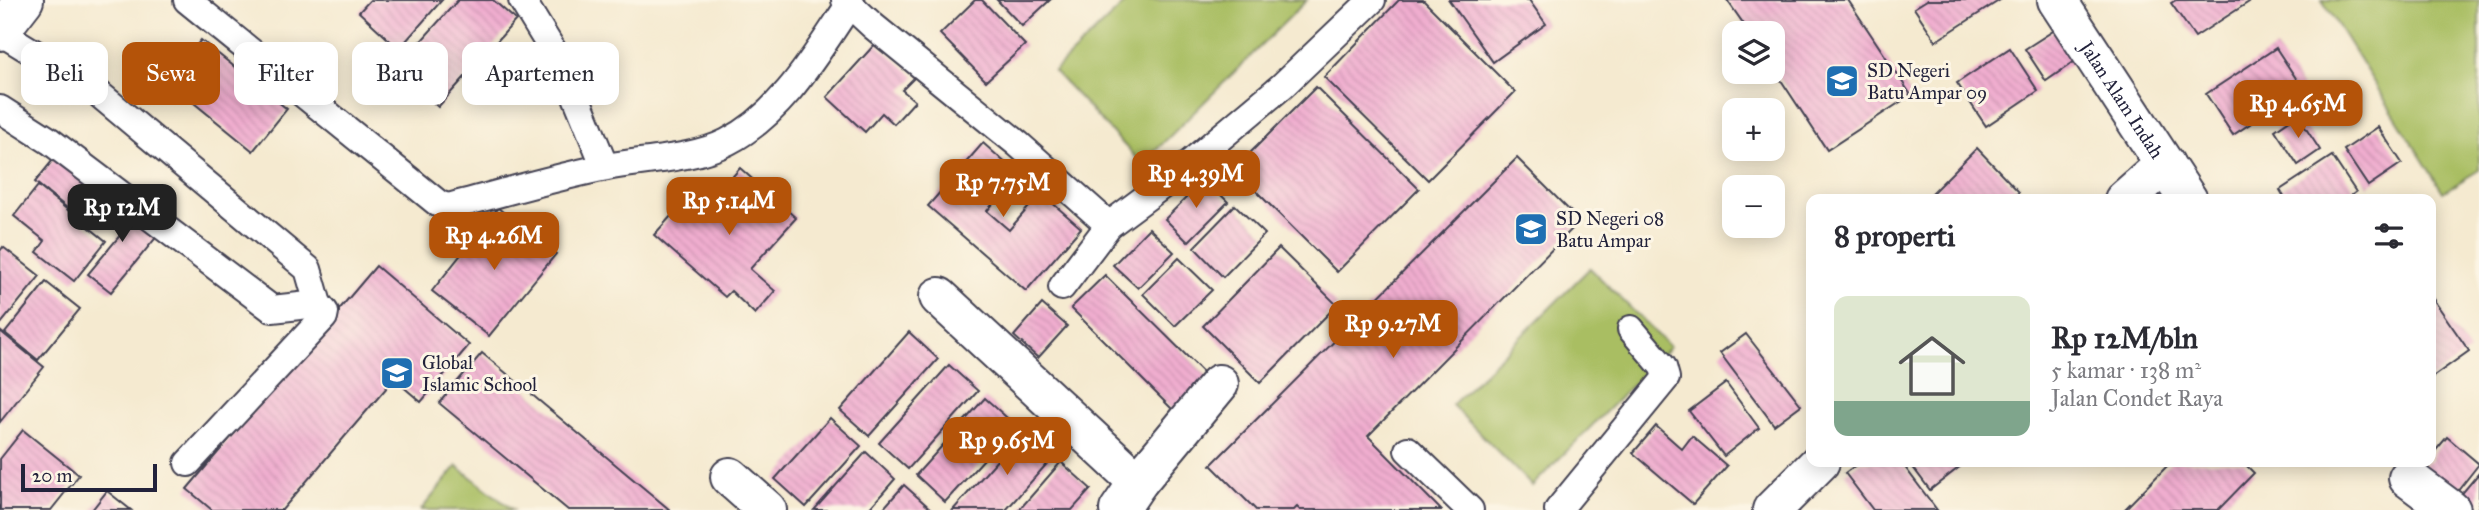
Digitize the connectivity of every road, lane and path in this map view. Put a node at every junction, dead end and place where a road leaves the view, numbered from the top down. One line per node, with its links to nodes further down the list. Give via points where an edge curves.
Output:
1 (24, 0): 7 (street)
2 (187, 0): 10 (lane, via 439,204 448,207)
3 (522, 0): 10 (lane, via 566,72)
4 (1371, 0): 13 (lane, via 1282,86)
5 (2057, 0): 9 (street, Jalan Alam Indah)
6 (847, 3): 10 (lane, via 800,77 763,117 726,143); 13 (lane)
7 (0, 32): 16 (lane, via 93,89 308,269)
8 (0, 109): 16 (lane, via 50,141 272,309)
9 (2165, 164): 11 (street); 12 (street, Jalan Alam Indah)
10 (605, 167)
11 (2131, 194)
12 (2185, 194)
13 (1109, 225): 14 (lane)
14 (1062, 287)
15 (939, 297): 24 (street)
16 (318, 304): 20 (lane, via 324,317)
17 (1631, 329): 27 (lane, via 1666,378)
18 (1219, 384): 24 (street)
19 (1408, 450): 26 (lane)
20 (188, 463)
21 (1815, 467): 28 (street)
22 (730, 477): 25 (street)
23 (2408, 478): 29 (street)
24 (1128, 496)
25 (767, 510)
26 (1470, 510)
27 (1558, 510)
28 (1772, 510)
29 (2451, 510)

